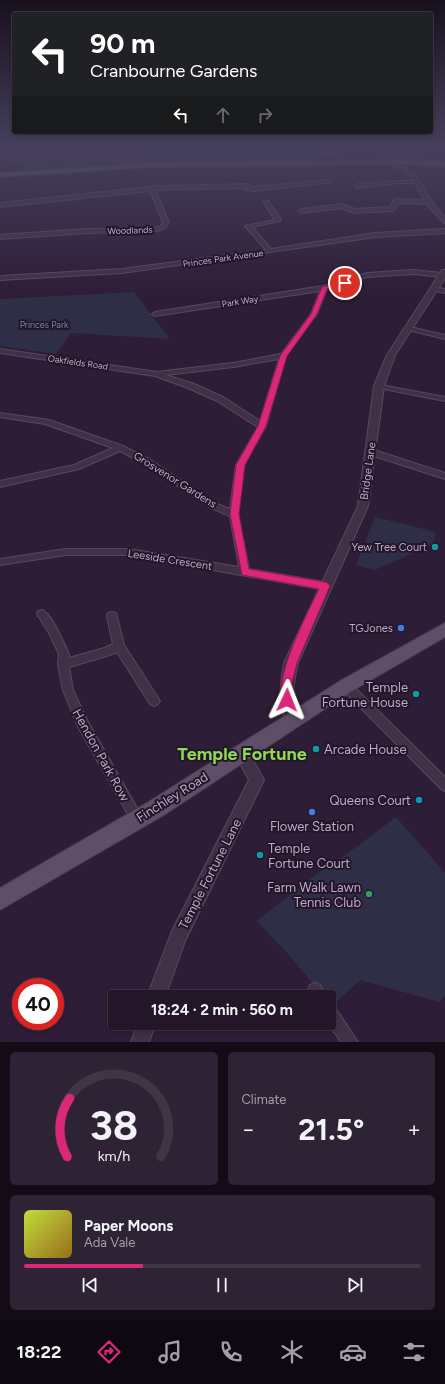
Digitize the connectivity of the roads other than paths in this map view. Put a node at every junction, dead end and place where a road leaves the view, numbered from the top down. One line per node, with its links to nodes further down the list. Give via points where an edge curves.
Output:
1 (89, 197): 6 (street)
2 (155, 197): 10 (street, Woodlands, via 166,222 163,227 154,230 86,231)
3 (426, 197): 5 (street)
4 (266, 202): 11 (street, via 277,221 248,226)
5 (429, 202): 7 (street, via 396,201 392,209 370,211 354,211 340,204); 8 (street)
6 (0, 206)
7 (301, 211)
8 (445, 221)
9 (445, 231): 11 (street, Princes Park Avenue, via 375,234)
10 (0, 237)
11 (270, 251): 13 (street, Princes Park Avenue, via 126,270)
12 (444, 273): 14 (street, Park Way, via 367,275); 15 (street, Bridge Lane)
13 (0, 278)
14 (324, 288): 16 (street, Park Way); 20 (street, via 314,314)
15 (440, 290): 17 (street, Bridge Lane)
16 (155, 314)
17 (410, 328): 18 (street); 22 (street, Bridge Lane, via 391,355)
18 (445, 337)
19 (0, 351): 21 (street, Oakfields Road)
20 (283, 356): 21 (street, Oakfields Road); 25 (street)
21 (156, 374): 25 (street, Oakfields Road, via 220,399)
22 (379, 386): 23 (street); 27 (street, Bridge Lane)
23 (445, 399)
24 (0, 415): 26 (street, Grosvenor Gardens, via 46,422)
25 (262, 426): 30 (street, via 240,465)
26 (120, 448): 29 (street, via 76,467); 30 (street, Grosvenor Gardens, via 146,461 214,506)
27 (371, 452): 28 (street); 33 (street, Bridge Lane, via 363,506)
28 (445, 476)
29 (0, 484)
30 (234, 514): 32 (street)
31 (0, 562): 32 (street, Leeside Crescent, via 66,552 129,552)
32 (245, 572): 33 (street, Leeside Crescent)
33 (325, 586): 41 (street, Bridge Lane, via 291,663 287,700)
34 (42, 614): 38 (street, Hendon Park Row, via 64,654)
35 (112, 616): 37 (street)
36 (445, 629): 39 (main road, Finchley Road)
37 (119, 646): 38 (street, via 107,652); 40 (street)
38 (63, 664): 44 (street, Hendon Park Row, via 68,690 82,725)
39 (346, 686): 41 (main road, Finchley Road); 43 (street)
40 (154, 701)
41 (292, 720): 42 (main road, Finchley Road)
42 (242, 754): 44 (main road, Finchley Road); 46 (street, Temple Fortune Lane, via 257,780 178,937)
43 (445, 784)
44 (137, 819): 45 (main road, Finchley Road)
45 (0, 900)
46 (159, 990)
47 (336, 1021): 50 (street)
48 (144, 1030): 49 (street)
49 (140, 1042)
50 (350, 1042)

